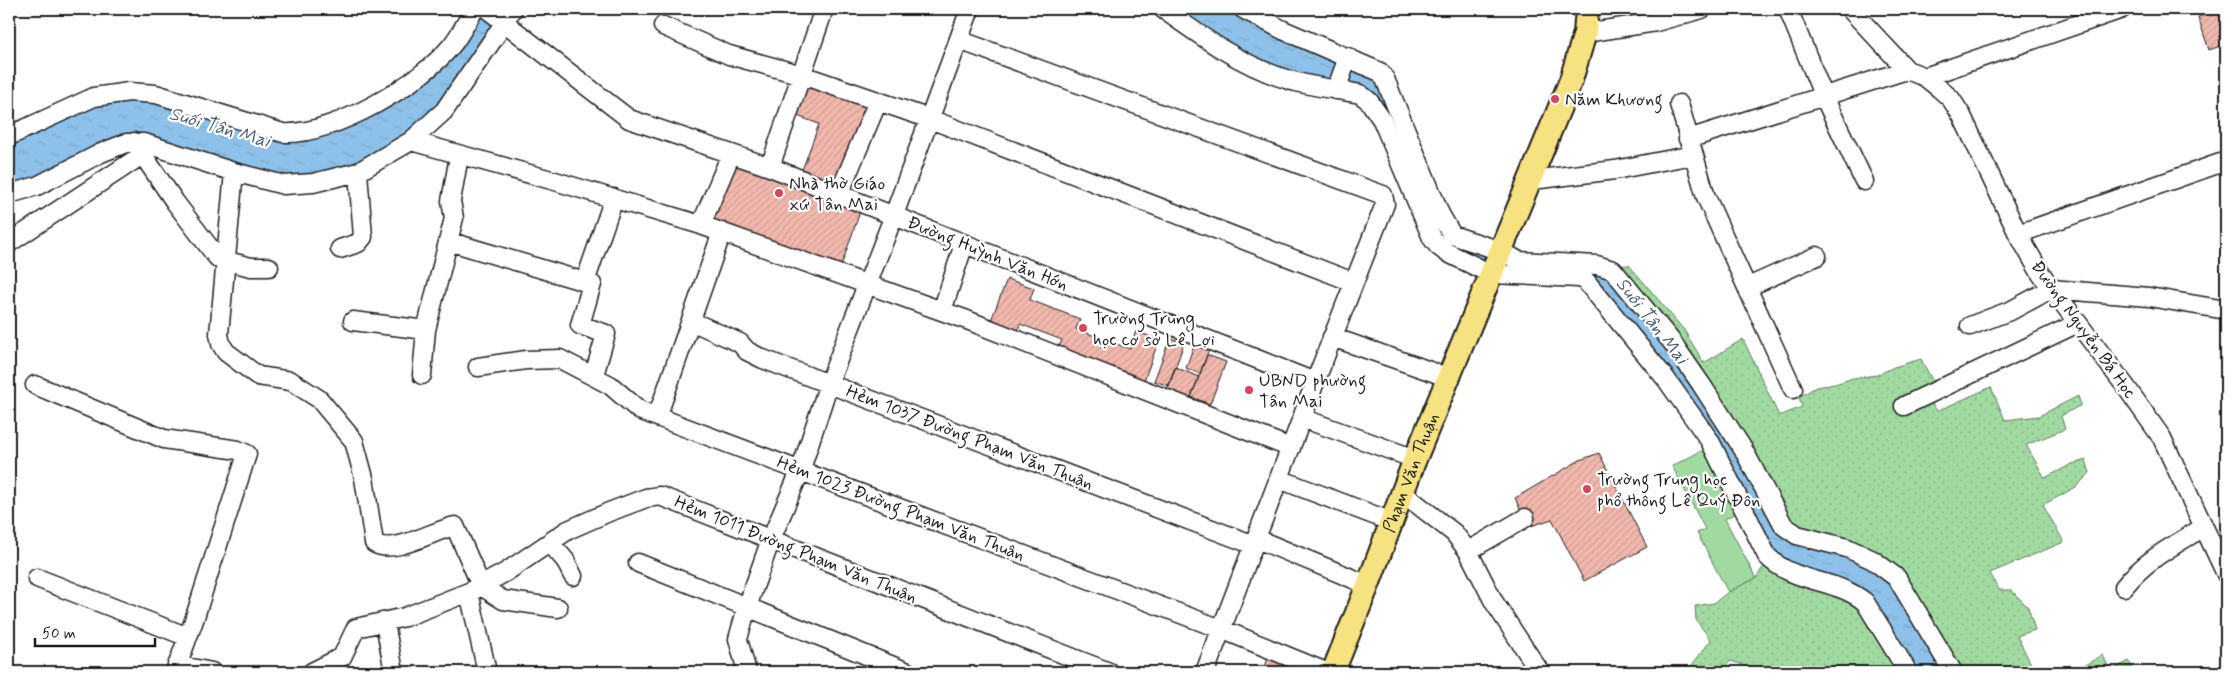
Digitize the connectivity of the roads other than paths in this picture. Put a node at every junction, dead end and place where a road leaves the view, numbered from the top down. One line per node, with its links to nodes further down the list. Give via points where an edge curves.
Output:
1 (475, 9): 26 (street, via 452,45 418,77 364,111 307,132 283,133 156,94 129,92 94,97)
2 (487, 9): 12 (street, Đường Huỳnh Văn Hớn)
3 (824, 9): 19 (street)
4 (970, 9): 16 (street)
5 (1163, 9): 21 (street, via 1205,39 1252,65 1288,79)
6 (1243, 9): 17 (street)
7 (1587, 9): 15 (main road, Phạm Văn Thuận)
8 (1702, 9): 13 (street)
9 (1788, 9): 22 (street)
10 (1850, 9): 18 (street, Đường Nguyễn Bá Học)
11 (2122, 9): 20 (street)
12 (509, 14): 27 (street, via 444,111); 30 (street, Đường Huỳnh Văn Hớn, via 629,119)
13 (1655, 15): 15 (street)
14 (663, 26): 19 (street, via 729,55)
15 (1585, 33): 36 (main road, Phạm Văn Thuận, via 1571,80)
16 (959, 40): 25 (street); 55 (street, via 1383,195 1385,204)
17 (1348, 58): 21 (street); 49 (street, via 1375,68 1385,79 1452,235)
18 (1907, 70): 20 (street, Đường Nguyễn Bá Học); 22 (street)
19 (802, 75): 23 (street); 33 (street)
20 (1925, 77): 44 (street, Đường Nguyễn Bá Học, via 1951,100 1962,116)
21 (1336, 90): 53 (street, via 1360,94 1376,111 1438,246)
22 (1824, 97): 28 (street); 37 (street)
23 (878, 101): 25 (street); 39 (street)
24 (1679, 104): 28 (street)
25 (930, 119): 41 (street); 55 (street)
26 (9, 136)
27 (411, 141): 31 (street); 35 (street)
28 (1691, 147): 36 (street, via 1615,170); 57 (street, via 1706,197)
29 (138, 149): 34 (street, via 144,143); 38 (street, via 126,143 36,186); 46 (street); 51 (street, via 216,256)
30 (731, 154): 33 (street, Đường Huỳnh Văn Hớn); 42 (street)
31 (459, 156): 40 (street); 45 (street, via 451,201 454,218)
32 (2226, 161): 44 (street)
33 (770, 168): 39 (street, Đường Huỳnh Văn Hớn)
34 (234, 172): 35 (street, via 295,186); 51 (street)
35 (358, 172): 48 (street, via 363,237 358,243)
36 (1532, 180): 49 (main road, Phạm Văn Thuận)
37 (1864, 181)
38 (9, 194)
39 (840, 194): 41 (street, Đường Huỳnh Văn Hớn)
40 (614, 198): 42 (street); 54 (street)
41 (894, 215): 47 (street, Đường Huỳnh Văn Hớn); 56 (street)
42 (701, 225): 43 (street)
43 (722, 232): 56 (street); 61 (street)
44 (2018, 234): 58 (street, Đường Nguyễn Bá Học)
45 (448, 241): 54 (street); 65 (street)
46 (9, 243)
47 (964, 244): 60 (street); 71 (street, Đường Huỳnh Văn Hớn)
48 (340, 249)
49 (1501, 251): 53 (main road, Phạm Văn Thuận); 115 (street, via 1519,261 1597,265 1613,270 1672,342 1701,384 1743,449 1784,526 1797,535 1847,548 1872,560 1897,578)
50 (1817, 256): 57 (street)
51 (226, 260): 52 (street, via 251,267); 96 (street, via 219,334 226,352 258,376 291,382 319,399 354,440 364,478 374,543 378,546 399,545 455,526)
52 (269, 267)
53 (1491, 274): 70 (main road, Phạm Văn Thuận); 114 (street, via 1586,280 1666,379 1710,440 1767,556 1777,567 1834,585 1865,602)
54 (585, 282): 69 (street, via 592,284 580,325 606,334)
55 (1353, 282): 66 (street)
56 (867, 285): 60 (street); 72 (street)
57 (1748, 287): 74 (street)
58 (2050, 289): 59 (street, via 2130,295); 63 (street, Đường Nguyễn Bá Học); 64 (street, via 2012,310)
59 (2226, 310)
60 (942, 312): 78 (street)
61 (691, 320): 72 (street, Hẻm 1037 Đường Phạm Văn Thuận, via 740,343 747,352); 76 (street)
62 (353, 322): 65 (street)
63 (2078, 323): 75 (street); 85 (street, Đường Nguyễn Bá Học, via 2162,438)
64 (1970, 326)
65 (426, 330): 68 (street)
66 (1332, 337): 70 (street); 71 (street)
67 (478, 367): 69 (street, Hẻm 1023 Đường Phạm Văn Thuận, via 554,358)
68 (422, 375)
69 (594, 375): 76 (street, Hẻm 1023 Đường Phạm Văn Thuận, via 639,410)
70 (1450, 378): 79 (main road, Phạm Văn Thuận)
71 (1315, 382): 77 (street)
72 (829, 384): 80 (street); 87 (street, Hẻm 1037 Đường Phạm Văn Thuận)
73 (34, 385): 101 (street, via 164,439 247,454)
74 (1793, 389)
75 (1904, 406)
76 (657, 417): 80 (street, Hẻm 1023 Đường Phạm Văn Thuận)
77 (1302, 418): 78 (street); 79 (street)
78 (1291, 448): 81 (street)
79 (1416, 459): 82 (main road, Phạm Văn Thuận)
80 (801, 470): 86 (street); 100 (street, Hẻm 1023 Đường Phạm Văn Thuận)
81 (1278, 478): 84 (street); 87 (street)
82 (1404, 494): 84 (main road, Phạm Văn Thuận); 89 (street, via 1454,533)
83 (1525, 518): 89 (street)
84 (1392, 522): 94 (main road, Phạm Văn Thuận)
85 (2204, 527): 91 (street, Đường Nguyễn Bá Học); 95 (street, via 2159,553)
86 (771, 539): 88 (street, Hẻm 1011 Đường Phạm Văn Thuận, via 660,496 646,498 590,520); 97 (street); 109 (street, Hẻm 1011 Đường Phạm Văn Thuận)
87 (1256, 542): 94 (street, Hẻm 1037 Đường Phạm Văn Thuận); 100 (street)
88 (550, 543): 92 (street, via 565,560); 96 (street, Hẻm 1011 Đường Phạm Văn Thuận)
89 (1468, 551): 113 (street, via 1494,602)
90 (638, 563): 97 (street)
91 (2226, 574)
92 (573, 576)
93 (37, 578): 101 (street)
94 (1368, 585): 112 (main road, Phạm Văn Thuận)
95 (2124, 587)
96 (475, 589): 98 (street, via 503,600); 99 (street, Hẻm 1011 Đường Phạm Văn Thuận); 106 (street, via 482,656)
97 (746, 607): 107 (street, via 738,639); 108 (street)
98 (558, 608)
99 (385, 623): 104 (street, Hẻm 1011 Đường Phạm Văn Thuận, via 356,628 342,657); 105 (street)
100 (1221, 629): 110 (street); 111 (street, Hẻm 1023 Đường Phạm Văn Thuận)
101 (188, 637): 102 (street)
102 (176, 669): 103 (street)
103 (212, 672)
104 (312, 672)
105 (394, 672)
106 (487, 672)
107 (746, 672)
108 (908, 672)
109 (1109, 672)
110 (1205, 672)
111 (1326, 672)
112 (1333, 672)
113 (1540, 672)
114 (1908, 672)
115 (1952, 672)

